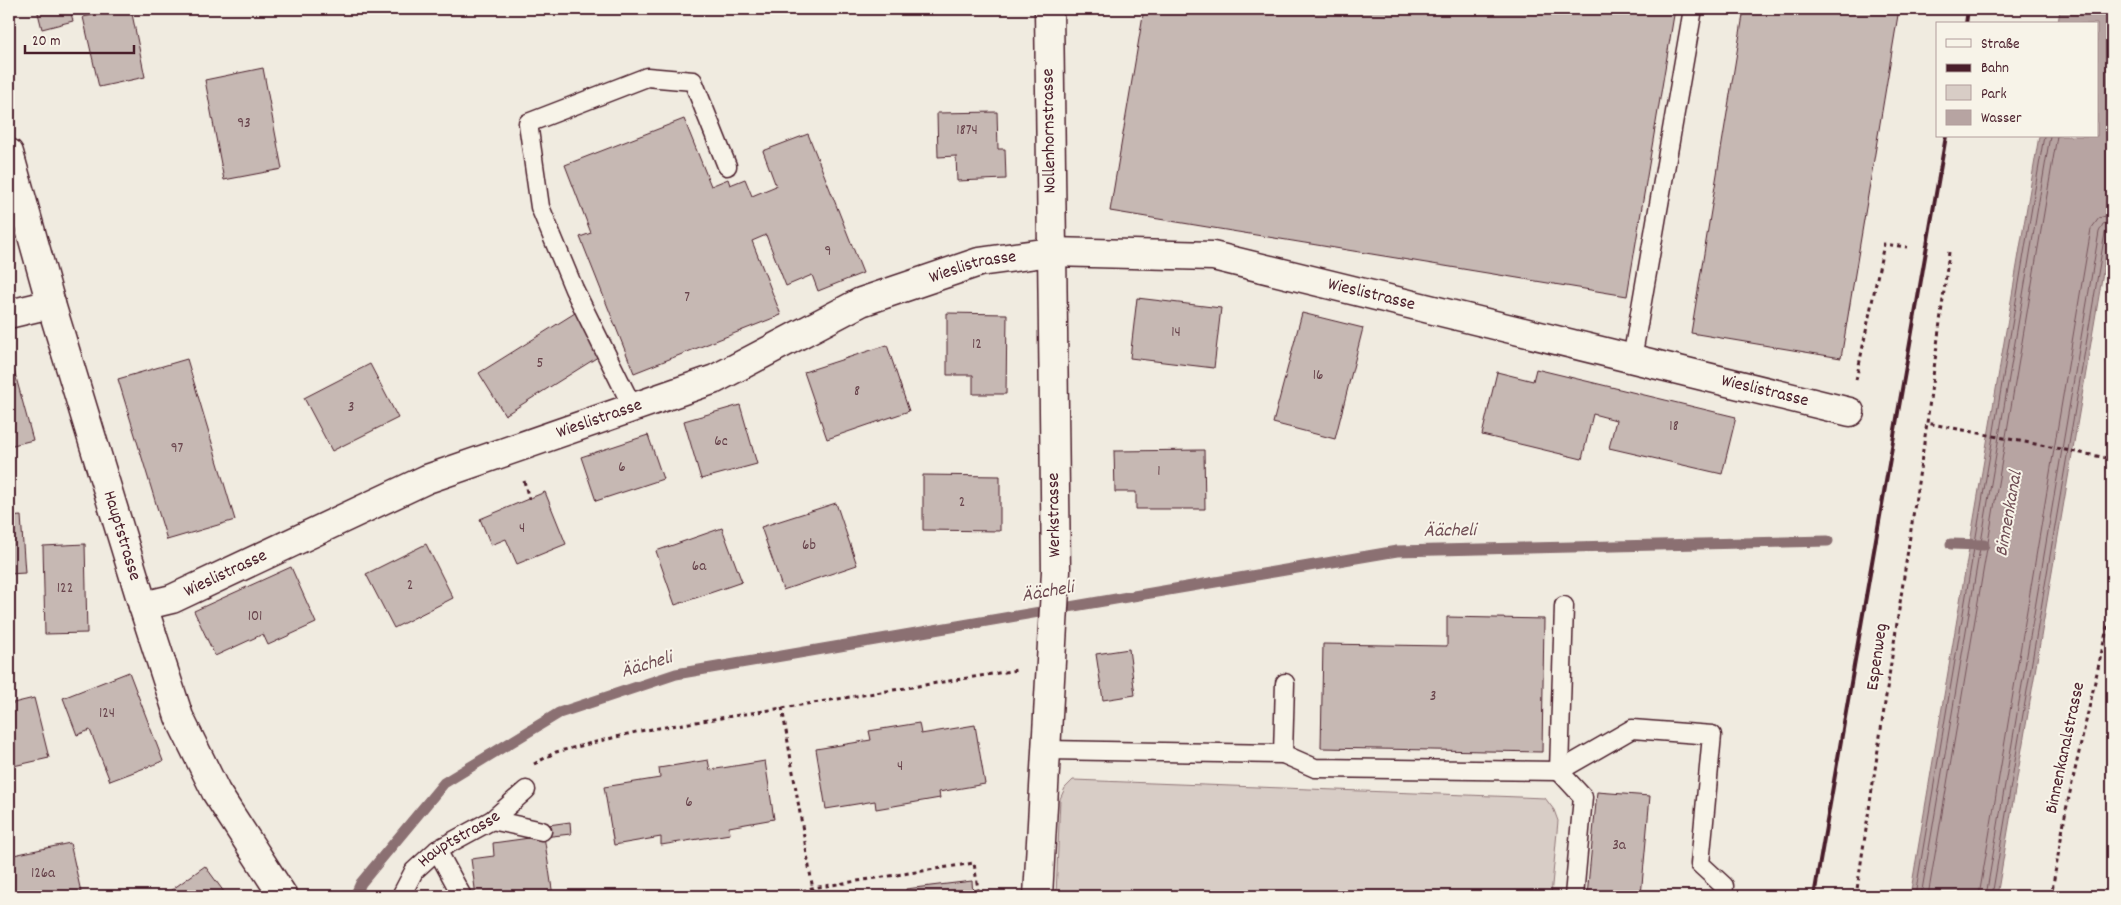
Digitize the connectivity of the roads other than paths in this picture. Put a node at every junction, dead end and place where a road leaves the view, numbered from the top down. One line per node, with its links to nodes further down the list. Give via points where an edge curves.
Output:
1 (1049, 9): 5 (street, Nollenhornstrasse)
2 (1692, 9): 8 (lane)
3 (9, 153): 6 (street, Hauptstrasse)
4 (727, 166): 9 (lane, via 693,81 647,77 528,123 540,207 574,289)
5 (1052, 252): 8 (street, Wieslistrasse, via 1213,256); 9 (street, Wieslistrasse, via 979,262 861,302 715,379); 14 (street, Werkstrasse, via 1056,572)
6 (51, 304): 7 (street); 11 (street, Hauptstrasse)
7 (9, 314)
8 (1632, 359): 10 (street, Wieslistrasse)
9 (633, 408): 11 (street, Wieslistrasse, via 424,480 172,599)
10 (1850, 412)
11 (143, 606): 21 (street, Hauptstrasse, via 183,725 216,792)
12 (1564, 606): 16 (lane)
13 (1285, 683): 15 (lane)
14 (1047, 750): 15 (lane); 24 (street, Werkstrasse)
15 (1283, 754): 16 (lane, via 1316,768)
16 (1559, 771): 25 (lane, via 1583,797); 26 (lane, via 1632,729 1712,735 1700,864 1724,886)
17 (526, 790): 18 (lane, Hauptstrasse)
18 (492, 820): 19 (lane); 20 (lane, Hauptstrasse)
19 (542, 832)
20 (437, 850): 22 (lane, Hauptstrasse, via 414,871); 23 (lane)
21 (283, 896)
22 (401, 896)
23 (462, 896)
24 (1038, 896)
25 (1574, 896)
26 (1723, 896)

